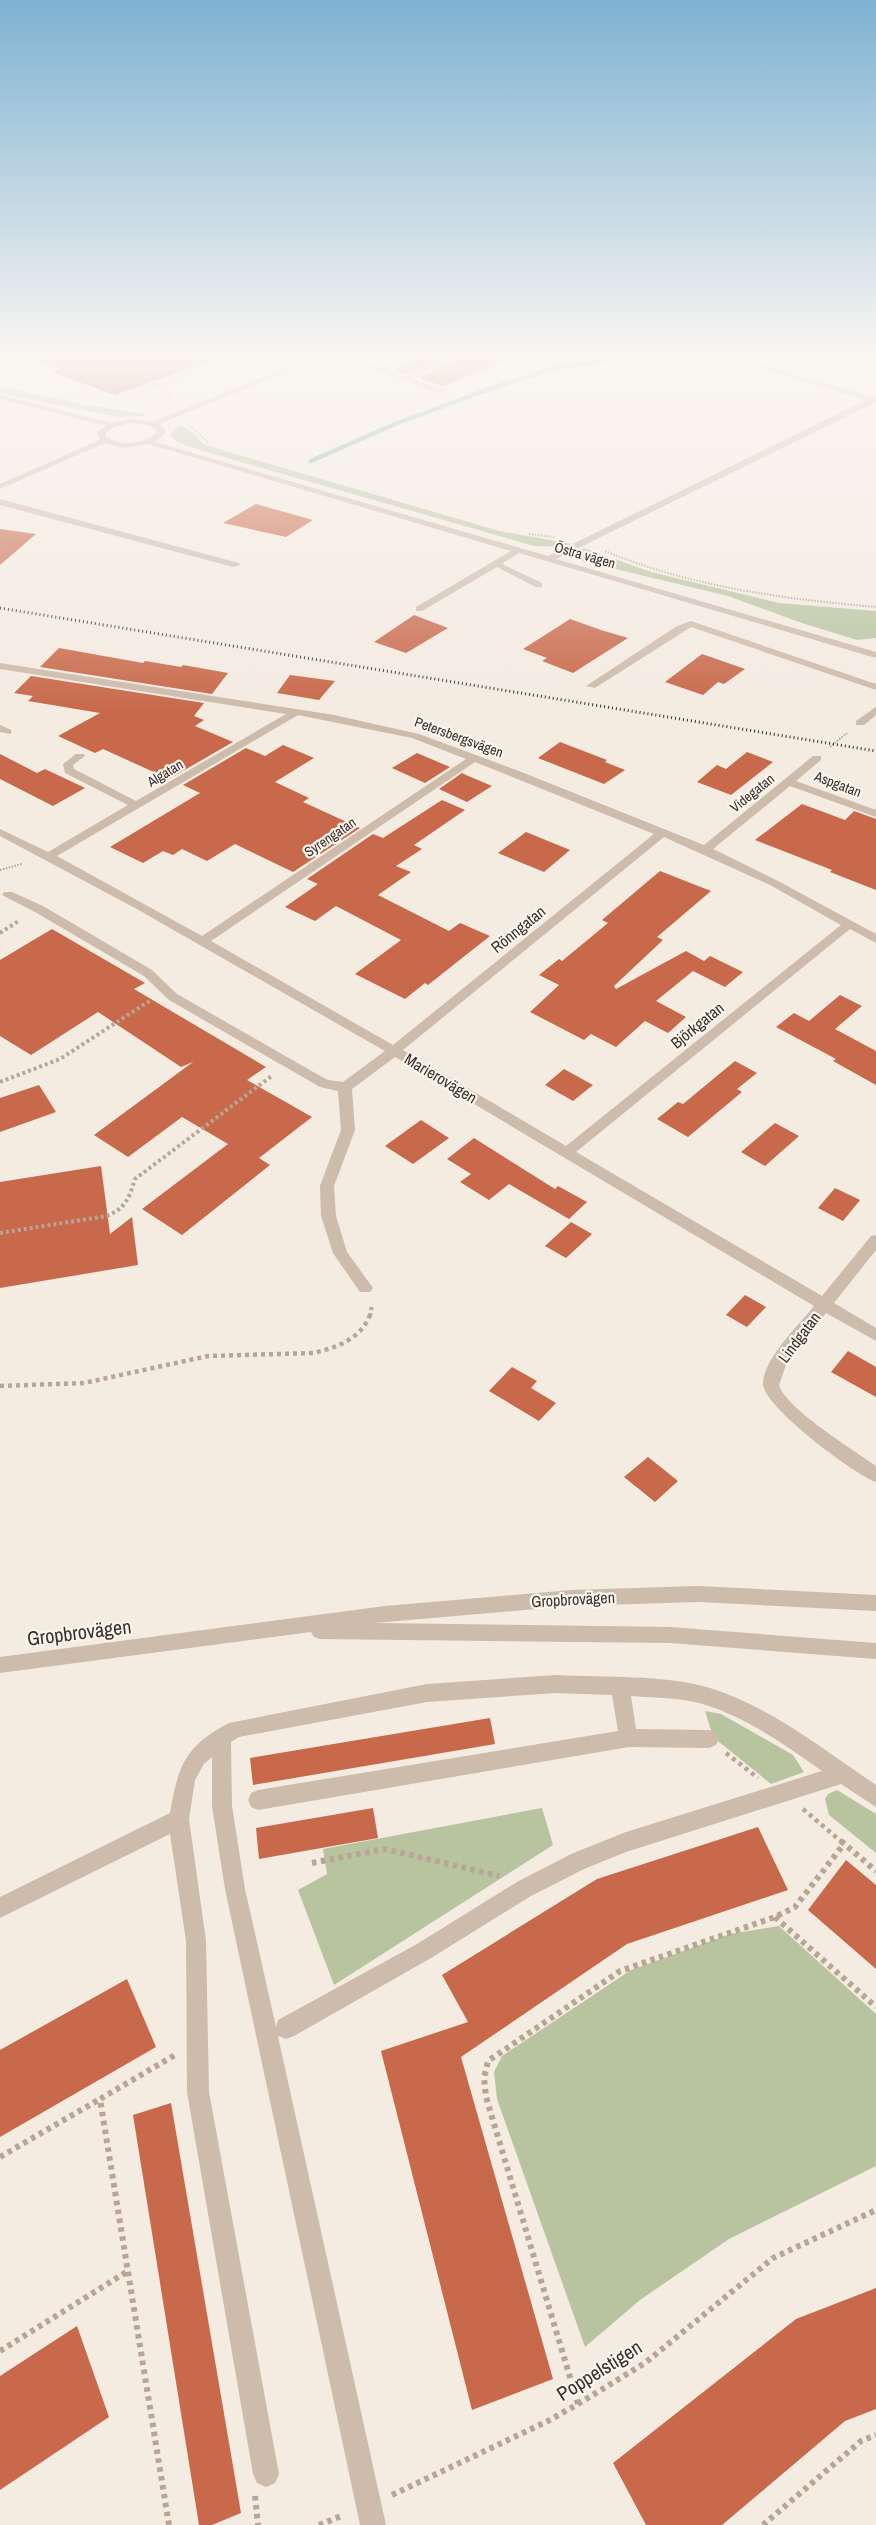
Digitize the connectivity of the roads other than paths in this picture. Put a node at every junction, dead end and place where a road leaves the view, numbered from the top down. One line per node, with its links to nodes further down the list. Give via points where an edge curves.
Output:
1 (29, 474): 4 (street)
2 (257, 474): 6 (street, Östra vägen)
3 (721, 474): 7 (street)
4 (0, 487)
5 (0, 502): 9 (street)
6 (519, 550): 7 (street, Östra vägen); 8 (street)
7 (549, 559): 12 (street, Östra vägen)
8 (498, 562): 10 (street); 11 (street)
9 (236, 565)
10 (539, 585)
11 (419, 609)
12 (873, 652)
13 (1, 667): 17 (street, Petersbergsvägen)
14 (591, 686): 15 (street, via 691,624)
15 (876, 687)
16 (876, 710): 18 (street)
17 (296, 712): 20 (street, Petersbergsvägen, via 415,736); 23 (street, Algatan)
18 (860, 723)
19 (80, 756): 23 (street, via 68,764 69,771)
20 (474, 758): 26 (street, Petersbergsvägen); 32 (street, Syrengatan)
21 (817, 758): 22 (street, Videgatan)
22 (789, 782): 24 (street, Aspgatan); 27 (street, Videgatan)
23 (138, 806): 28 (street, Algatan)
24 (876, 814)
25 (0, 832): 28 (street, Marierovägen)
26 (662, 833): 27 (street, Petersbergsvägen); 33 (street, Rönngatan)
27 (705, 850): 30 (street, Petersbergsvägen, via 774,882)
28 (49, 856): 32 (street, Marierovägen)
29 (8, 895): 34 (street, via 148,973 174,997 288,1064 325,1084)
30 (849, 924): 31 (street, Petersbergsvägen); 35 (street, Björkgatan)
31 (876, 939)
32 (202, 941): 33 (street, Marierovägen)
33 (395, 1050): 34 (street, Rönngatan); 35 (street, Marierovägen)
34 (345, 1087): 37 (street, via 348,1130 327,1195 338,1252)
35 (567, 1152): 38 (street, Marierovägen)
36 (874, 1243): 38 (street, Lindgatan)
37 (365, 1288)
38 (824, 1304): 39 (street, Marierovägen); 40 (street, Lindgatan, via 781,1358 772,1377 772,1389 785,1407)
39 (876, 1335)
40 (876, 1475)
41 (876, 1603): 42 (street, Gropbrovägen, via 698,1594 571,1598 385,1614)
42 (272, 1630): 43 (street, Gropbrovägen, via 670,1635); 44 (street, Gropbrovägen)
43 (876, 1651)
44 (0, 1665)
45 (620, 1686): 46 (street, via 556,1684 427,1693 236,1729); 47 (street); 49 (street, via 710,1697 750,1714)
46 (221, 1737): 52 (street, via 197,1757 186,1778); 56 (street, via 222,1806 235,1889)
47 (628, 1738): 48 (street); 51 (street)
48 (709, 1738)
49 (843, 1774): 50 (street); 54 (street, via 626,1842 578,1861)
50 (876, 1797)
51 (258, 1800)
52 (179, 1819): 53 (street); 55 (street, via 196,1941 198,2092)
53 (0, 1908)
54 (286, 2028)
55 (266, 2474)
56 (371, 2515)

